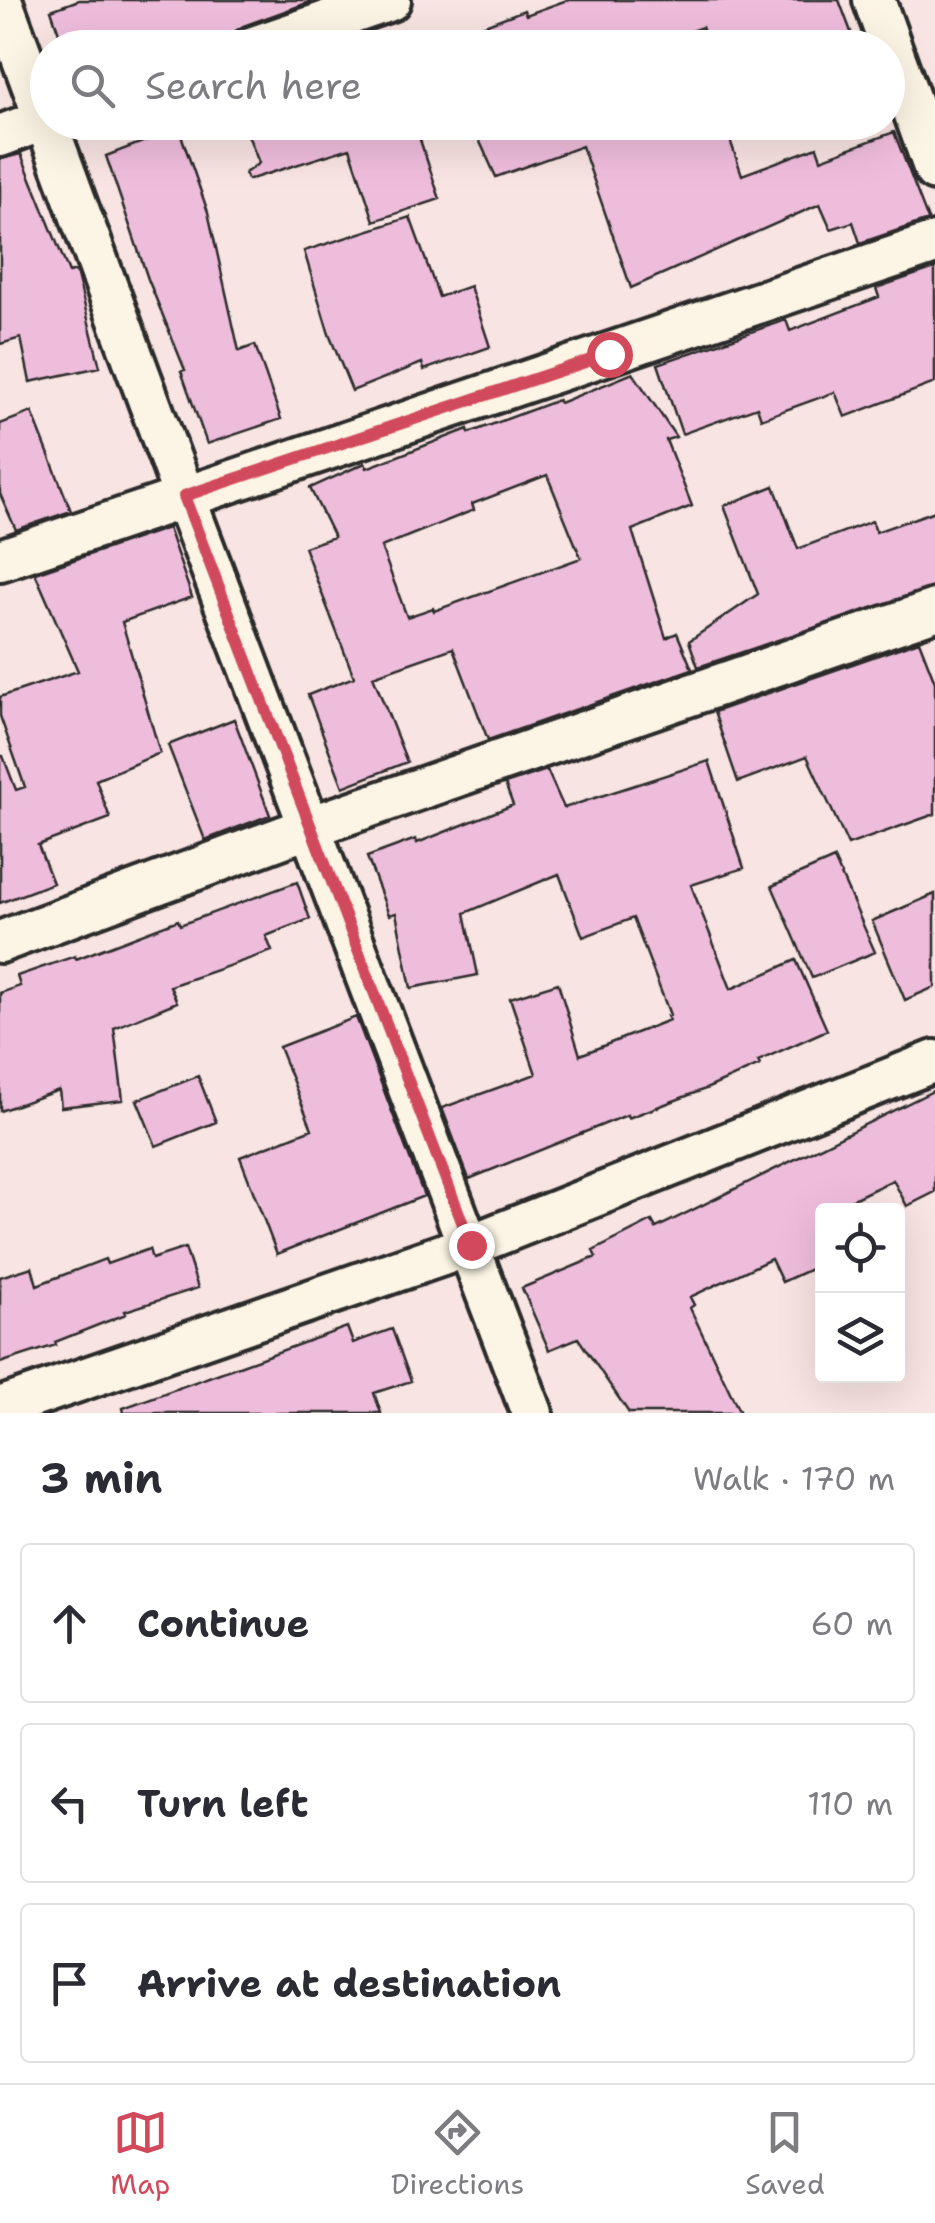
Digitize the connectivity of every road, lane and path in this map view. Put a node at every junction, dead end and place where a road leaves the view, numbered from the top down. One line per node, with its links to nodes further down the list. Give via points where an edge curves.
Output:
1 (1, 0): 6 (street)
2 (390, 0): 4 (street)
3 (874, 0): 5 (street)
4 (303, 30)
5 (885, 30)
6 (30, 76)
7 (905, 86): 11 (street)
8 (30, 124): 9 (street)
9 (0, 136)
10 (54, 140): 13 (street)
11 (935, 170)
12 (935, 243): 13 (street)
13 (184, 496): 14 (street); 16 (street)
14 (0, 560)
15 (935, 610): 16 (street)
16 (310, 827): 17 (street); 19 (street)
17 (0, 942)
18 (935, 1061): 19 (street)
19 (471, 1245): 20 (street); 21 (street)
20 (0, 1408)
21 (532, 1413)

